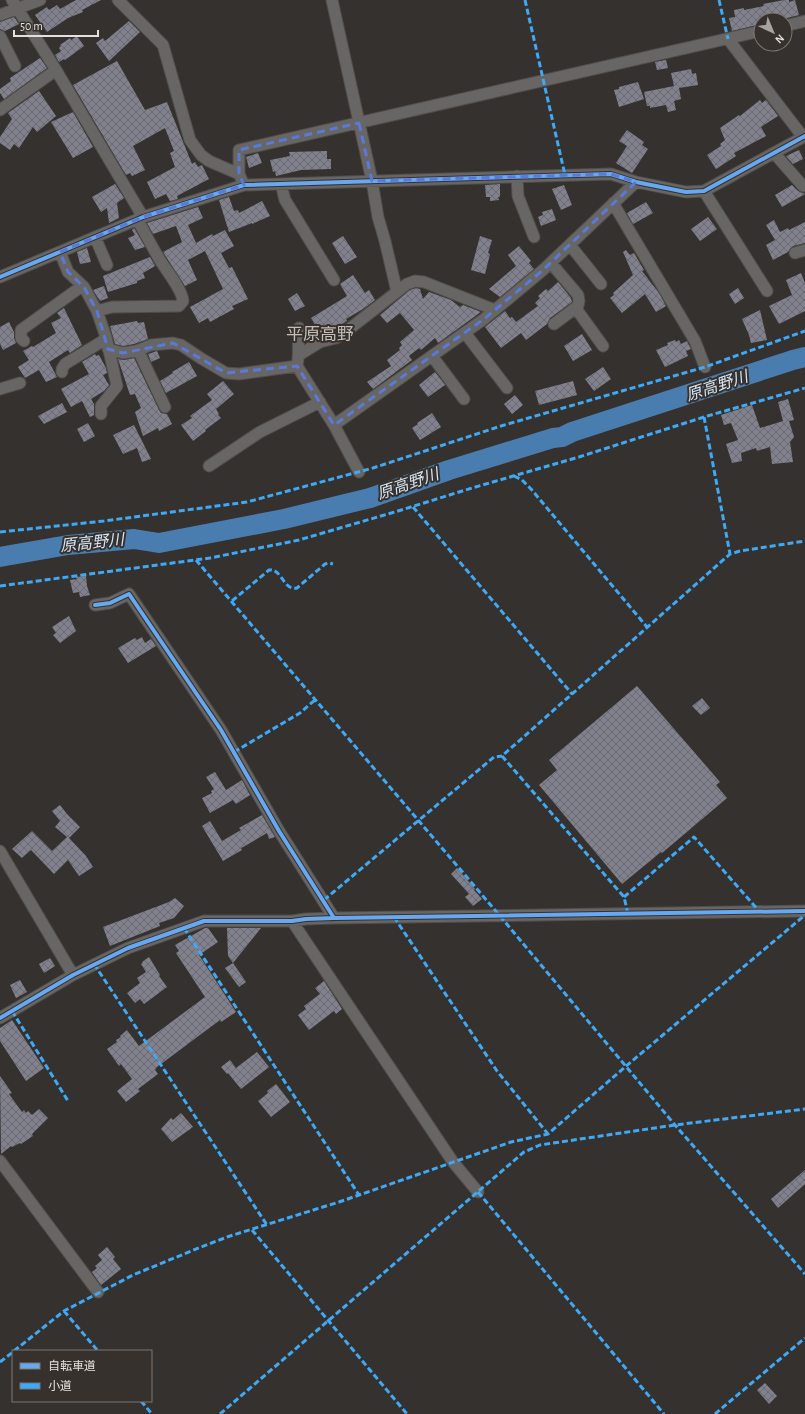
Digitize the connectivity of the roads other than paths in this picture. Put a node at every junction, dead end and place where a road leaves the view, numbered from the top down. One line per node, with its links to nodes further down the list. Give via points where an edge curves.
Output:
1 (40, 0): 4 (street)
2 (118, 0): 17 (street, via 162,45 190,140 209,161)
3 (332, 0): 14 (street)
4 (15, 4): 5 (street); 12 (street)
5 (0, 15)
6 (805, 21): 7 (street)
7 (793, 24)
8 (753, 33): 10 (street)
9 (0, 36): 11 (street)
10 (728, 39): 14 (street); 15 (street)
11 (15, 66)
12 (56, 70): 13 (street); 26 (street)
13 (0, 110)
14 (359, 123): 17 (street, via 239,150); 19 (street)
15 (804, 137): 16 (street)
16 (774, 153): 23 (street); 24 (street)
17 (239, 174): 22 (street)
18 (517, 176): 19 (street); 20 (street, via 611,174); 28 (street, via 518,196)
19 (372, 181): 21 (street); 38 (street, via 378,217)
20 (636, 182): 24 (street, via 686,192); 25 (street)
21 (281, 184): 22 (street); 34 (street, via 288,204)
22 (244, 185): 26 (street)
23 (803, 186)
24 (704, 192): 37 (street)
25 (614, 203): 29 (street); 51 (street, via 695,341)
26 (140, 218): 27 (street); 41 (street, via 156,255 177,285 183,301 179,306 112,307)
27 (95, 237): 30 (street); 32 (street)
28 (534, 237)
29 (570, 245): 31 (street); 35 (street)
30 (60, 252): 33 (street); 36 (street, via 68,272)
31 (551, 263): 39 (street, via 578,295); 40 (street)
32 (107, 265)
33 (0, 277)
34 (334, 280)
35 (601, 284)
36 (82, 286): 41 (street); 45 (street, via 21,330 21,338)
37 (767, 291)
38 (397, 292): 40 (street, via 415,281 424,282); 50 (street, via 344,333 320,342)
39 (578, 306): 42 (street); 47 (street, via 578,310)
40 (495, 310): 44 (street)
41 (97, 311): 46 (street)
42 (554, 324)
43 (299, 328): 50 (street)
44 (464, 333): 49 (street); 54 (street)
45 (24, 341)
46 (107, 344): 48 (street, via 122,353); 52 (street, via 65,364); 59 (street, via 117,386 101,406)
47 (603, 346)
48 (138, 350): 50 (street, via 151,345 173,343 181,345 226,373 239,374); 58 (street)
49 (432, 356): 56 (street); 60 (street)
50 (298, 360): 57 (street)
51 (705, 367)
52 (62, 372)
53 (20, 383): 55 (street)
54 (507, 388)
55 (0, 389)
56 (464, 400)
57 (320, 402): 60 (street); 61 (street, via 260,432)
58 (166, 406)
59 (101, 414)
60 (334, 425): 62 (street)
61 (209, 466)
62 (359, 472)
63 (95, 605): 66 (street, via 110,603 130,594 221,730 279,831)
64 (0, 851): 68 (street)
65 (805, 911): 66 (street)
66 (334, 918): 67 (street)
67 (292, 921): 68 (street, via 204,921 128,948); 71 (street, via 453,1162)
68 (73, 974): 69 (street)
69 (0, 1018)
70 (0, 1161): 72 (street)
71 (478, 1192)
72 (98, 1292)

